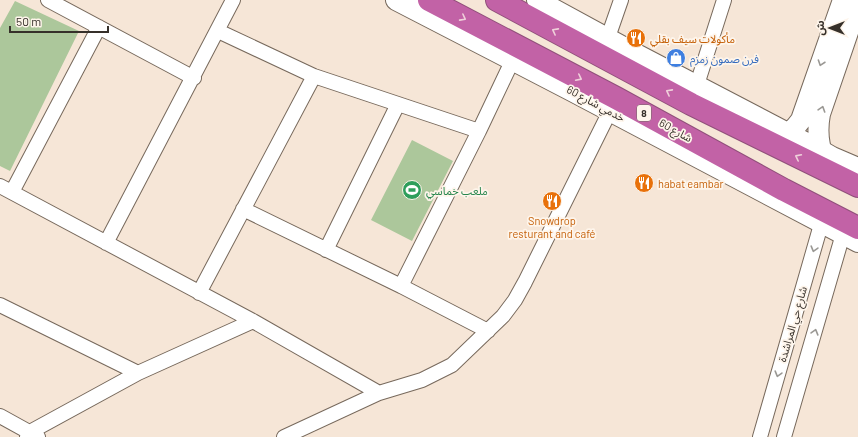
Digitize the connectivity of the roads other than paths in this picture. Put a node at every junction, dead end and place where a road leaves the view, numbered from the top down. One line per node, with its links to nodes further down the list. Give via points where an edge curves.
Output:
1 (48, 0): 11 (street)
2 (233, 0): 12 (street)
3 (396, 0): 14 (main road)
4 (429, 0): 14 (highway, شارع 60 / 8, one-way to 14)
5 (498, 0): 13 (highway, one-way to 5)
6 (537, 0): 13 (main road)
7 (621, 0): 13 (street)
8 (724, 0): 19 (street)
9 (843, 0): 23 (main road, one-way to 23, via 801,120)
10 (858, 3): 16 (main road)
11 (99, 27): 18 (street); 29 (street)
12 (218, 31): 17 (street); 18 (street)
13 (605, 47): 19 (highway)
14 (516, 54): 21 (highway, شارع 60 / 8); 22 (street)
15 (858, 54): 16 (main road)
16 (837, 63): 25 (main road, one-way to 16, via 820,114)
17 (314, 76): 20 (street); 30 (street)
18 (194, 78): 33 (street)
19 (694, 95): 23 (main road); 24 (highway)
20 (398, 104): 22 (street); 34 (street)
21 (613, 104): 31 (highway, شارع 60 / 8, via 784,190); 39 (street, via 525,282 503,316)
22 (479, 131): 35 (street)
23 (788, 134): 24 (main road); 25 (main road)
24 (768, 142): 27 (highway, one-way to 24)
25 (820, 150): 26 (main road); 27 (main road)
26 (858, 168)
27 (831, 173): 28 (highway)
28 (858, 186)
29 (6, 189): 33 (street)
30 (243, 209): 34 (street); 36 (street)
31 (825, 218): 32 (highway, شارع 60 / 8); 45 (street, شارع حي المراشدة, one-way to 45)
32 (852, 232): 46 (street, one-way to 32)
33 (106, 243): 36 (street)
34 (326, 250): 35 (street)
35 (401, 286): 39 (street)
36 (199, 292): 38 (street)
37 (0, 305): 40 (street)
38 (253, 321): 40 (street); 41 (street)
39 (488, 331): 41 (street, via 452,365 422,380)
40 (138, 373): 43 (street)
41 (379, 393): 44 (street)
42 (0, 416): 43 (street)
43 (32, 435)
44 (284, 437)
45 (760, 437)
46 (784, 437)

